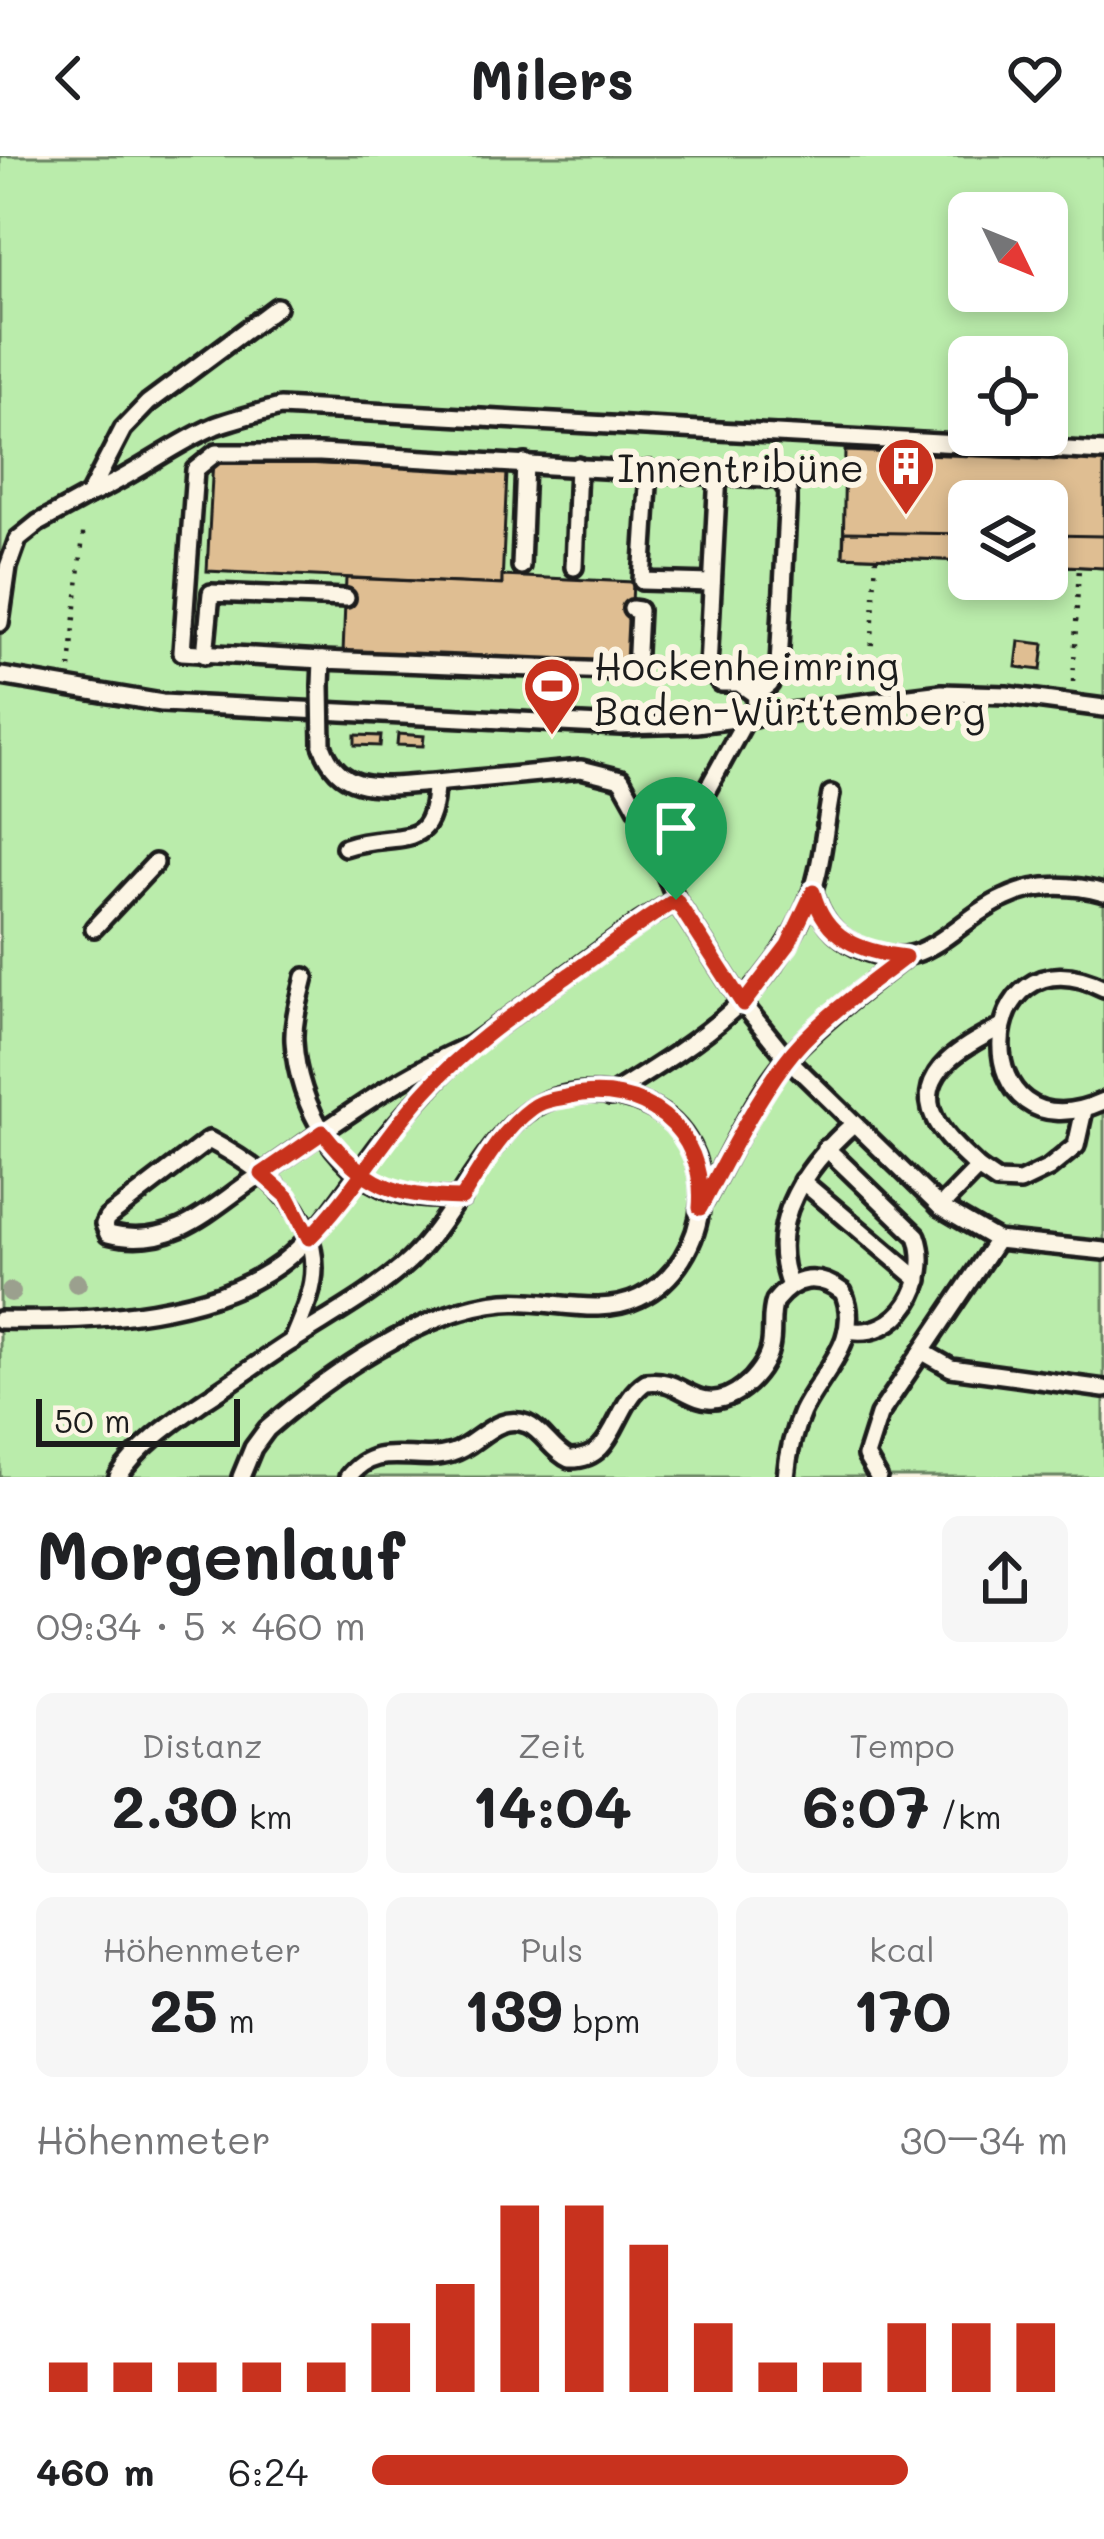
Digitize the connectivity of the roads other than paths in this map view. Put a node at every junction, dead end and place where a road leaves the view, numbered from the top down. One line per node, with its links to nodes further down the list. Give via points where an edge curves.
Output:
1 (277, 308): 7 (lane, via 148,403 123,429)
2 (1104, 452): 7 (lane, via 280,407 218,425)
3 (525, 463): 4 (lane); 8 (lane); 14 (lane, via 216,453 195,470 182,652)
4 (578, 466): 5 (lane); 9 (lane)
5 (649, 470): 6 (lane); 10 (lane, via 642,581)
6 (718, 473): 10 (lane); 17 (lane, via 780,479 788,491 779,666)
7 (89, 495): 13 (lane, via 18,539)
8 (521, 566)
9 (574, 567)
10 (712, 583): 17 (lane, via 708,668 721,683)
11 (346, 598): 14 (lane, via 211,593)
12 (632, 609): 15 (lane, via 639,610 636,672)
13 (0, 622)
14 (205, 655): 15 (lane)
15 (322, 660): 20 (lane, bridge, via 329,766 369,785)
16 (1, 676): 19 (lane, via 162,703 466,709 621,727)
17 (756, 695): 19 (lane)
18 (1104, 708): 19 (lane, via 942,693)
19 (750, 718): 22 (lane)
20 (435, 783): 23 (lane, via 434,813 422,831); 27 (lane, via 580,770 621,779)
21 (831, 794): 25 (lane)
22 (685, 830)
23 (345, 847)
24 (155, 863): 28 (lane)
25 (813, 892): 29 (lane, via 838,936 871,953); 32 (lane, via 788,945)
26 (1104, 893): 29 (lane, via 1026,890)
27 (676, 900): 32 (lane); 34 (lane)
28 (94, 928)
29 (905, 957): 35 (lane)
30 (304, 977): 40 (lane, via 294,1043 305,1101)
31 (1104, 988): 33 (lane, via 1083,978 1041,981 1009,1008)
32 (743, 1004): 35 (lane); 36 (lane)
33 (1000, 1028): 38 (lane, via 1005,1074 1018,1093 1060,1112); 42 (lane, via 960,1048 932,1090 932,1115)
34 (471, 1045): 40 (lane); 43 (lane)
35 (787, 1058): 39 (lane); 48 (lane)
36 (610, 1096): 46 (lane, via 585,1092 530,1109); 48 (lane, via 644,1104 675,1125 698,1159)
37 (1104, 1101): 38 (lane)
38 (1084, 1110): 42 (lane, via 1076,1146 1049,1168 1020,1182)
39 (853, 1124): 41 (lane); 47 (lane)
40 (323, 1132): 43 (lane); 44 (lane)
41 (826, 1148): 45 (lane); 52 (lane, via 917,1236)
42 (977, 1168): 47 (lane)
43 (360, 1173): 46 (lane, via 403,1195); 49 (lane)
44 (262, 1174): 44 (lane, via 169,1232 125,1237 104,1230 106,1218 209,1140); 49 (lane, via 288,1197)
45 (802, 1180): 52 (lane); 53 (lane, via 779,1253)
46 (462, 1198): 56 (lane, via 392,1275)
47 (940, 1207): 50 (lane)
48 (700, 1208): 60 (lane, via 681,1259 643,1296 604,1306 506,1302 417,1326 267,1429)
49 (309, 1238): 54 (lane, via 260,1277 175,1306); 56 (lane, via 312,1286)
50 (997, 1240): 51 (lane); 57 (lane)
51 (1104, 1252)
52 (919, 1280): 55 (lane, via 903,1312 868,1331)
53 (790, 1286): 55 (lane, via 818,1278 836,1286 849,1309); 61 (lane, via 772,1310 763,1366 726,1397 705,1400 646,1382 627,1397 603,1447 580,1460 511,1422 449,1455 372,1456)
54 (0, 1320)
55 (847, 1330): 62 (lane, via 802,1412)
56 (292, 1341): 59 (lane, via 176,1420)
57 (923, 1352): 58 (lane, via 951,1368); 63 (lane, via 871,1431 866,1456)
58 (1104, 1389)
59 (118, 1477)
60 (241, 1477)
61 (348, 1477)
62 (786, 1477)
63 (878, 1477)

